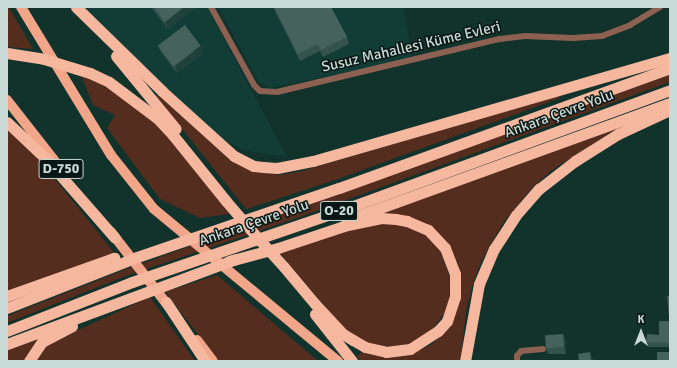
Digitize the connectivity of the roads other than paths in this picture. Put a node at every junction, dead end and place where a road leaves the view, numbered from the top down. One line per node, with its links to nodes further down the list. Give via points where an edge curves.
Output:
1 (21, 7): 29 (highway, via 111,155 154,209)
2 (68, 7): 14 (highway, via 117,57)
3 (76, 7): 7 (highway, via 162,91 234,156 254,166 263,167 277,168 312,161)
4 (211, 7): 5 (street, Susuz Mahallesi Küme Evleri, via 254,85 260,91 277,92 500,39 525,36 602,36 630,25)
5 (660, 7)
6 (7, 53): 14 (highway, via 67,65 108,82 157,118)
7 (670, 58)
8 (670, 68): 15 (highway, Ankara Çevre Yolu / O-20)
9 (670, 90): 23 (highway, Ankara Çevre Yolu / O-20, via 345,209 132,282)
10 (7, 100): 16 (highway, D-750)
11 (670, 103): 17 (highway, via 389,206)
12 (670, 110): 31 (highway, via 618,134 574,161 539,189 516,215 494,249 479,284)
13 (7, 122): 16 (highway, via 47,160)
14 (228, 200): 18 (highway)
15 (196, 237): 20 (highway, via 131,252); 22 (highway, Ankara Çevre Yolu / O-20, via 137,257)
16 (115, 238): 21 (highway, D-750)
17 (229, 261): 18 (highway, via 344,226 381,218 396,219 428,230 445,248 455,274 455,297 447,321 430,338 410,349 386,352 365,347 343,334); 19 (highway)
18 (282, 268): 30 (highway)
19 (163, 284): 24 (highway); 26 (highway, via 60,331 42,342)
20 (7, 296)
21 (166, 302): 27 (highway); 28 (highway, D-750)
22 (7, 308)
23 (7, 331)
24 (7, 344)
25 (544, 348): 32 (street, via 521,351)
26 (28, 361)
27 (205, 361)
28 (213, 361)
29 (338, 361)
30 (352, 361)
31 (465, 361)
32 (517, 361)

